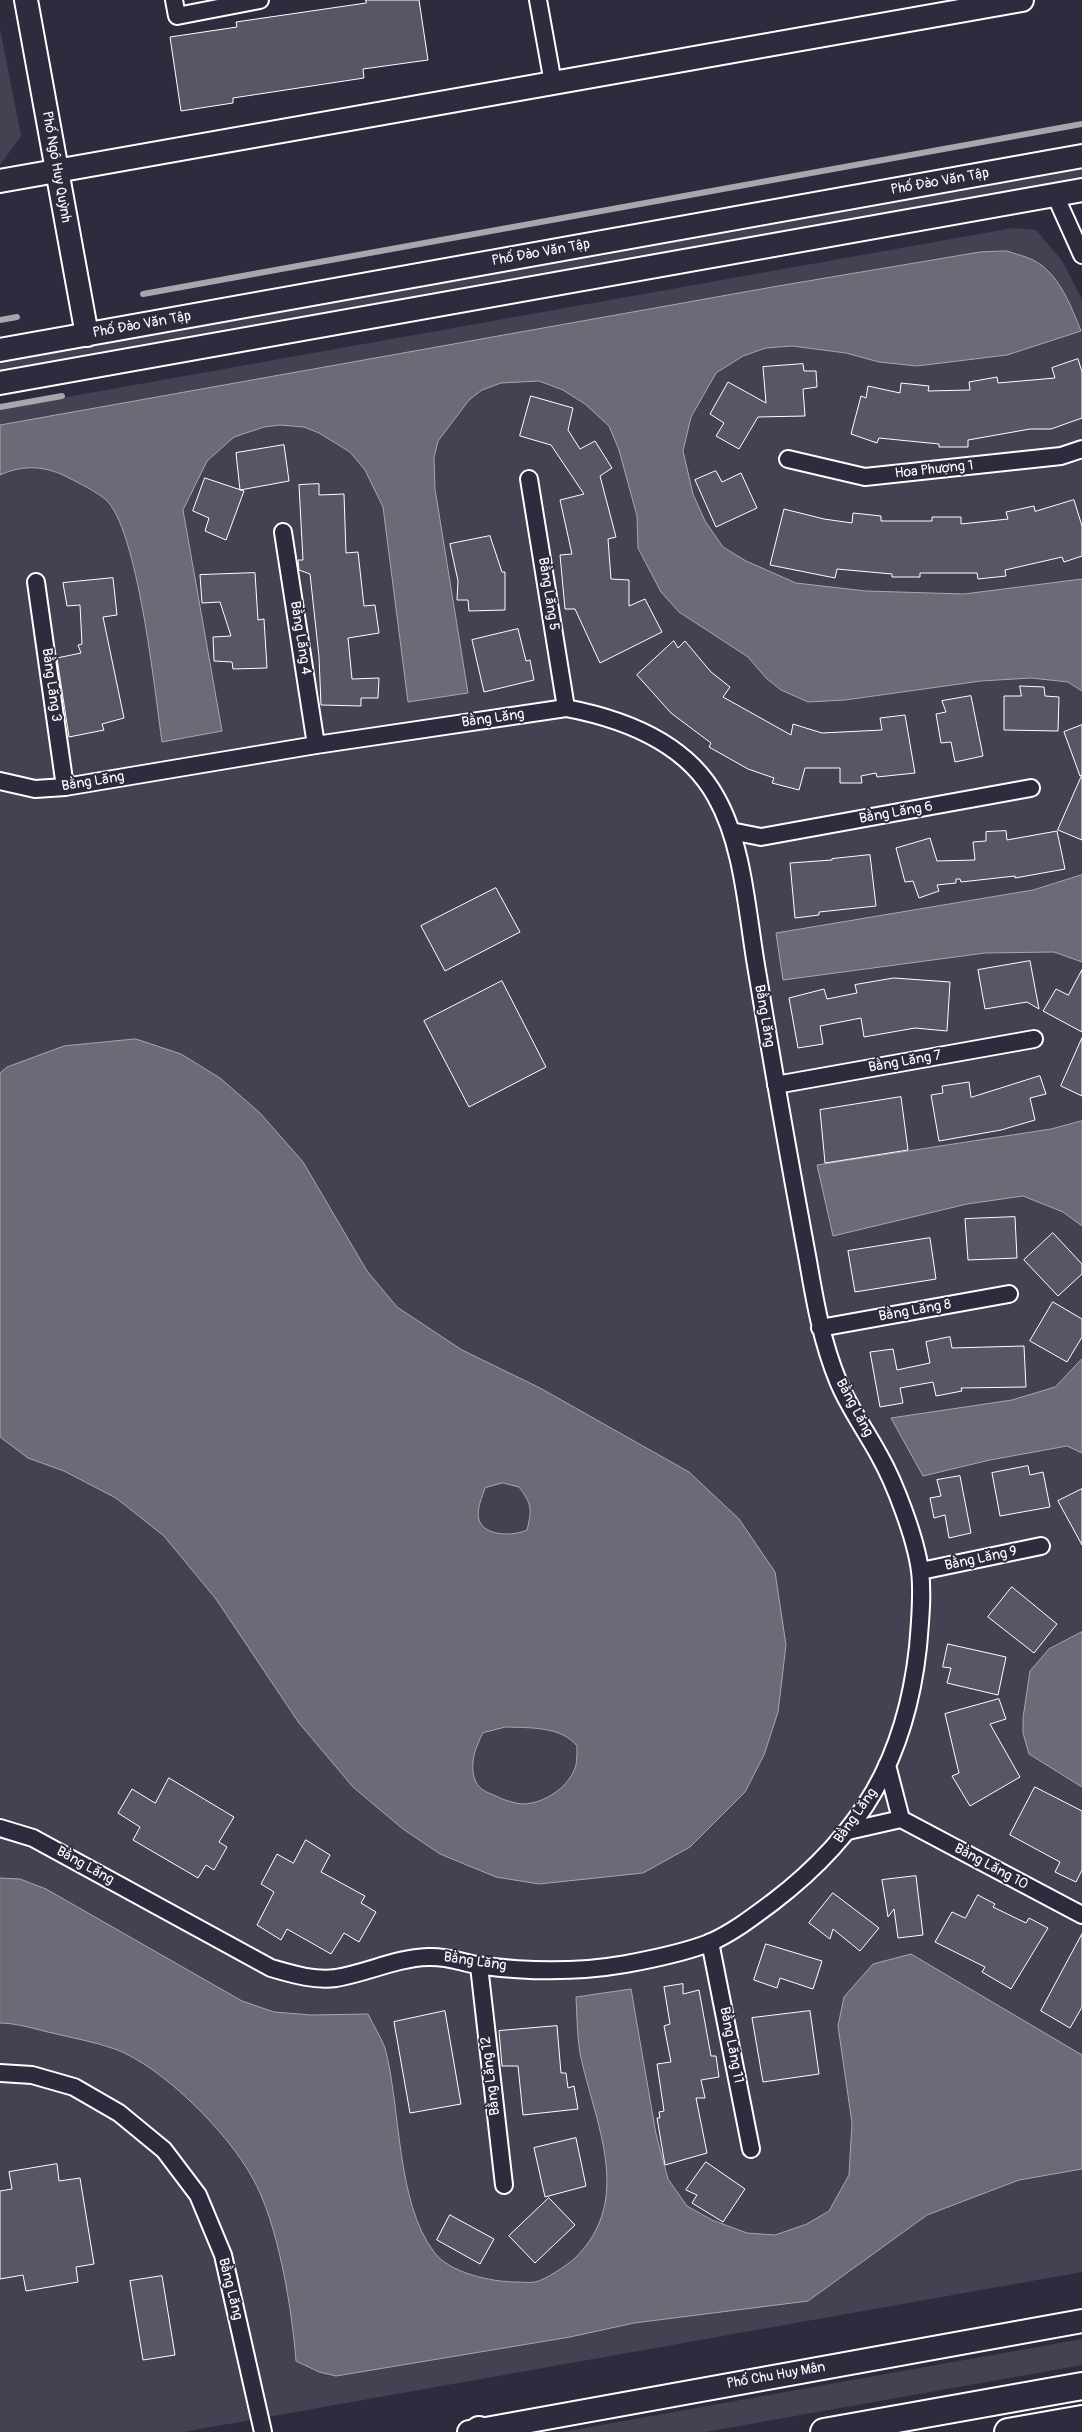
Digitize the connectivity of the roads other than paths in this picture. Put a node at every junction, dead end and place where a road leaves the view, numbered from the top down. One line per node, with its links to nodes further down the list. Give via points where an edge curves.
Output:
1 (26, 0): 8 (main road, Phố Ngô Huy Quỳnh)
2 (174, 0): 3 (street, via 177,16)
3 (260, 0)
4 (538, 0): 6 (street)
5 (1022, 0): 6 (main road)
6 (553, 83): 8 (main road)
7 (1082, 156): 13 (main road, Phố Đào Văn Tập)
8 (57, 171): 9 (main road); 13 (main road, Phố Ngô Huy Quỳnh)
9 (0, 181)
10 (1082, 190): 11 (main road)
11 (1055, 194): 12 (street); 15 (main road)
12 (1082, 255)
13 (87, 335): 14 (main road, Phố Đào Văn Tập)
14 (0, 350)
15 (0, 383)
16 (1082, 449): 17 (street, Hoa Phượng 1, via 1061,456 865,477)
17 (788, 459)
18 (529, 479): 21 (street, Bằng Lăng 5)
19 (283, 532): 22 (street, Bằng Lăng 4)
20 (36, 582): 24 (street, Bằng Lăng 3)
21 (566, 708): 22 (street, Bằng Lăng); 26 (street, Bằng Lăng, via 607,716 654,736 696,767 716,795)
22 (316, 745): 24 (street, Bằng Lăng)
23 (0, 781): 24 (street, Bằng Lăng, via 35,789)
24 (65, 787)
25 (1031, 788): 27 (street, Bằng Lăng 6)
26 (731, 831): 27 (street); 28 (street, Bằng Lăng)
27 (761, 837): 28 (street)
28 (738, 859): 30 (street, Bằng Lăng)
29 (1034, 1040): 30 (street, Bằng Lăng 7)
30 (776, 1085): 32 (street, Bằng Lăng)
31 (1009, 1294): 32 (street, Bằng Lăng 8)
32 (820, 1328): 34 (street, Bằng Lăng, via 838,1384 883,1462 909,1527)
33 (1041, 1546): 34 (street, Bằng Lăng 9)
34 (920, 1571): 35 (street, Bằng Lăng, via 919,1634 913,1690)
35 (887, 1765): 36 (street); 38 (street, Bằng Lăng, via 876,1789)
36 (901, 1819): 38 (street); 39 (street, Bằng Lăng 10)
37 (0, 1828): 41 (street, Bằng Lăng, via 33,1838 271,1968 306,1977 335,1978 396,1961 426,1957 454,1958)
38 (848, 1831): 40 (street, Bằng Lăng, via 820,1863 782,1895 749,1920)
39 (1082, 1915)
40 (710, 1942): 41 (street, Bằng Lăng, via 623,1964 564,1970); 43 (street, Bằng Lăng 11)
41 (479, 1966): 44 (street, Bằng Lăng 12)
42 (0, 2073): 49 (street, Bằng Lăng, via 32,2075 74,2088 119,2113 164,2150 198,2195 222,2255)
43 (751, 2149)
44 (504, 2185)
45 (1082, 2321): 48 (main road, Phố Chu Huy Mân)
46 (1082, 2386): 50 (main road)
47 (1082, 2419): 51 (main road)
48 (476, 2431)
49 (263, 2432)
50 (824, 2432)
51 (1008, 2432)

